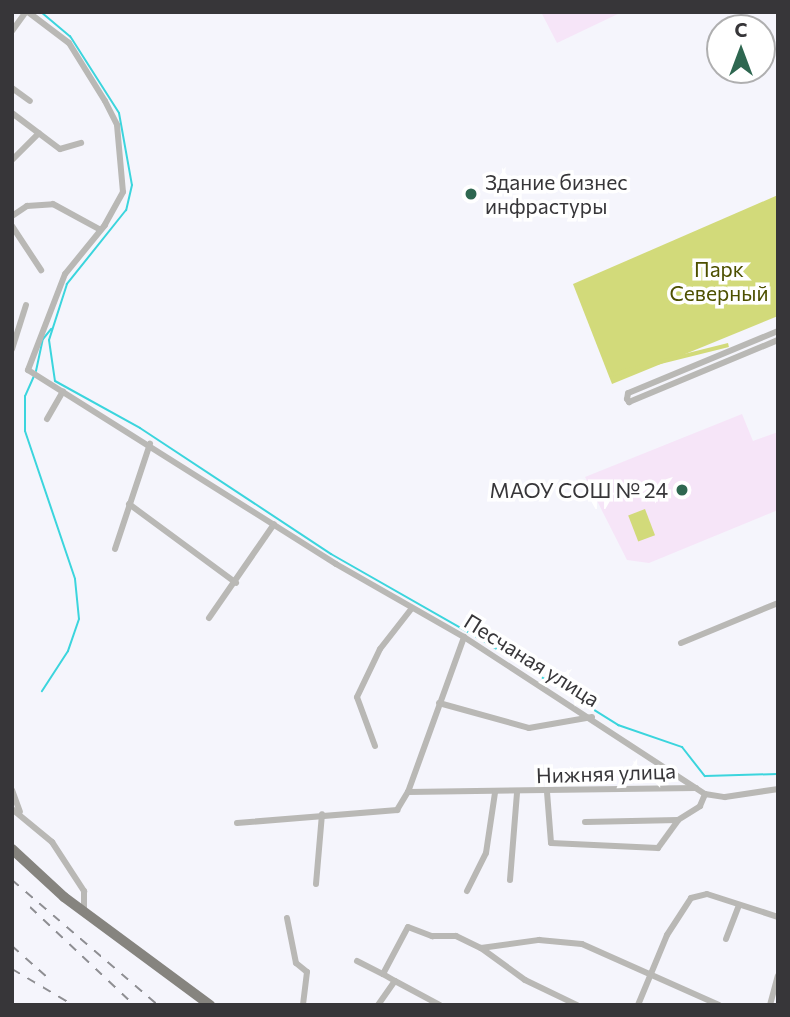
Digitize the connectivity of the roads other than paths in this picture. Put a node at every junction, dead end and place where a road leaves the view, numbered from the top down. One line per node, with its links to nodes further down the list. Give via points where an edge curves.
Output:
1 (27, 12): 2 (street); 11 (street, Песчаная улица, via 69,43 117,125 123,192)
2 (12, 31)
3 (12, 88): 4 (street)
4 (30, 101)
5 (12, 113): 6 (street)
6 (39, 133): 7 (street, via 60,149); 8 (street)
7 (81, 143)
8 (12, 160)
9 (12, 216): 11 (street, via 27,205 53,204)
10 (12, 226): 12 (street)
11 (99, 229): 19 (street, Песчаная улица, via 65,274 27,366)
12 (41, 270)
13 (26, 305): 16 (street)
14 (778, 331): 17 (street)
15 (778, 340): 18 (street)
16 (12, 349)
17 (724, 353): 18 (street); 18 (street, via 628,393 627,399 629,402)
18 (727, 361)
19 (63, 391): 20 (street); 21 (street, Песчаная улица)
20 (47, 419)
21 (150, 444): 22 (street); 23 (street, Песчаная улица)
22 (129, 504): 24 (street); 25 (street)
23 (274, 524): 25 (street); 27 (street, Песчаная улица)
24 (115, 549)
25 (236, 583): 28 (street)
26 (778, 603): 30 (street)
27 (412, 608): 29 (street, Песчаная улица); 33 (street, via 380,649 357,697)
28 (209, 618)
29 (464, 637): 31 (street); 32 (street, Песчаная улица)
30 (681, 643)
31 (439, 703): 32 (street, via 529,728); 37 (street)
32 (592, 718): 34 (street, Песчаная улица)
33 (375, 746)
34 (696, 788): 38 (street, Нижняя улица); 41 (street, Песчаная улица)
35 (778, 789): 41 (street, via 725,797)
36 (12, 790): 42 (street)
37 (408, 792): 39 (street, Нижняя улица); 43 (street, via 397,810)
38 (547, 792): 40 (street, Нижняя улица); 44 (street, via 551,843 658,848)
39 (495, 793): 40 (street, Нижняя улица); 50 (street, via 486,853)
40 (517, 793): 48 (street, Нижняя улица)
41 (705, 794): 44 (street, via 700,806)
42 (16, 810): 52 (street, via 51,842 84,891)
43 (322, 814): 46 (street); 49 (street)
44 (678, 820): 45 (street)
45 (585, 822)
46 (237, 823)
47 (12, 849): 52 (main road)
48 (510, 880)
49 (316, 884)
50 (467, 891)
51 (739, 905): 53 (street); 55 (street); 59 (street, via 707,894 685,903)
52 (84, 912): 62 (main road)
53 (778, 917)
54 (287, 918): 63 (street, via 296,963 307,972)
55 (726, 939)
56 (481, 948): 58 (street, via 456,936 432,936 408,927); 59 (street, via 539,940 582,944); 66 (street, via 525,981)
57 (357, 961): 58 (street)
58 (383, 974): 61 (street)
59 (653, 975): 67 (street); 68 (street)
60 (778, 976): 69 (street)
61 (395, 981): 64 (street); 65 (street)
62 (210, 1005)
63 (303, 1005)
64 (378, 1005)
65 (440, 1005)
66 (578, 1005)
67 (638, 1005)
68 (719, 1005)
69 (770, 1005)

